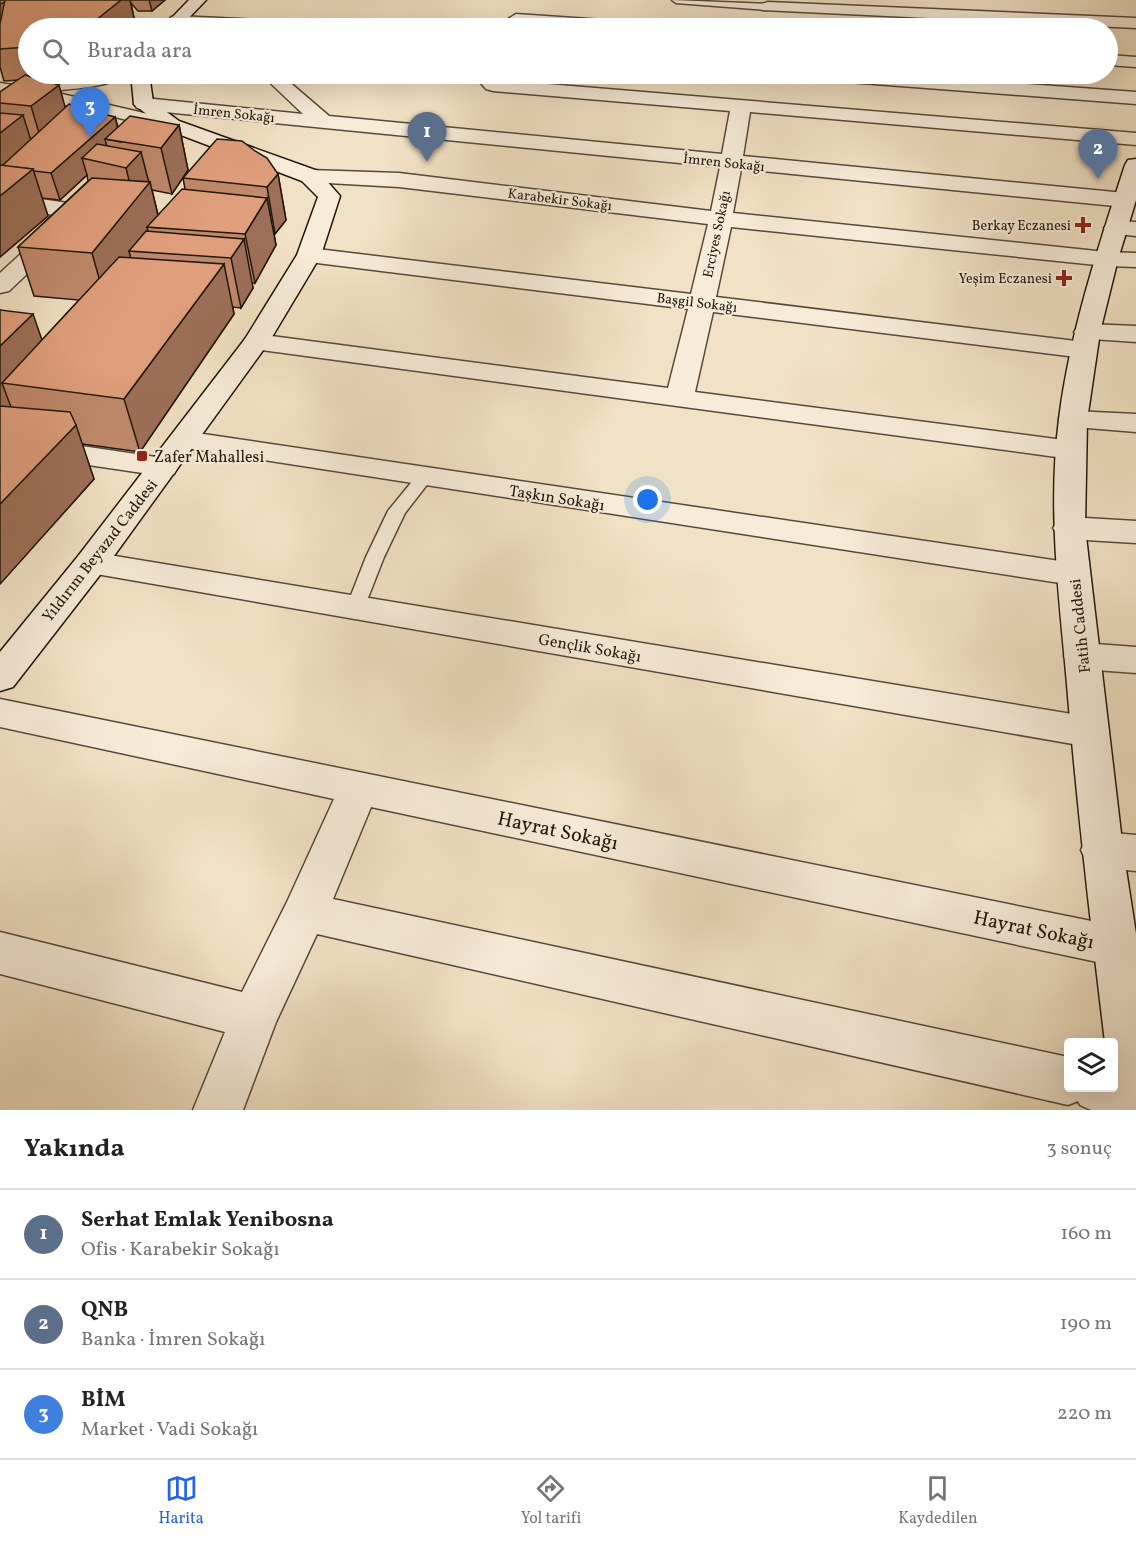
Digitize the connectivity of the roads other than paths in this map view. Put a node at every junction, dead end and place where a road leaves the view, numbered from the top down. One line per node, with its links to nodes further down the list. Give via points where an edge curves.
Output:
1 (198, 0): 6 (street)
2 (528, 0): 8 (street)
3 (676, 0): 4 (lane)
4 (768, 4): 9 (street)
5 (272, 6): 7 (street)
6 (181, 18)
7 (258, 18)
8 (517, 18)
9 (1039, 18)
10 (1118, 22): 11 (street)
11 (1136, 23)
12 (1118, 61): 13 (street)
13 (1136, 62)
14 (68, 84): 19 (street)
15 (141, 84): 22 (street)
16 (281, 84): 25 (street, İmren Sokağı)
17 (492, 84): 23 (street)
18 (953, 84): 21 (street)
19 (0, 88): 20 (street)
20 (25, 93): 24 (street); 26 (street, via 75,101)
21 (1136, 98)
22 (144, 104): 25 (street, İmren Sokağı); 26 (street)
23 (741, 105): 27 (street); 29 (street, Erciyes Sokağı)
24 (0, 111)
25 (324, 122): 28 (street, İmren Sokağı)
26 (164, 133): 30 (street, via 236,160)
27 (1136, 139)
28 (417, 157): 29 (street, İmren Sokağı); 30 (street); 36 (street, Karabekir Sokağı)
29 (731, 163): 34 (street, İmren Sokağı); 36 (street, Erciyes Sokağı)
30 (310, 176): 37 (street, Yıldırım Beyazıd Caddesi, via 329,196)
31 (97, 196): 33 (street)
32 (0, 200): 33 (street)
33 (80, 212): 35 (street); 38 (street)
34 (1128, 212): 36 (street, Karabekir Sokağı); 41 (street, Fatih Caddesi)
35 (123, 219)
36 (721, 219): 39 (street, Erciyes Sokağı)
37 (309, 255): 39 (street, Başgil Sokağı); 42 (street, Yıldırım Beyazıd Caddesi)
38 (5, 276)
39 (702, 303): 41 (street, Başgil Sokağı); 43 (street, Erciyes Sokağı)
40 (1136, 334): 41 (street, Başgil Sokağı)
41 (1086, 341): 46 (street, Fatih Caddesi)
42 (256, 342): 43 (street); 47 (street, Yıldırım Beyazıd Caddesi)
43 (680, 398): 46 (street)
44 (1136, 423): 46 (street)
45 (5, 434): 48 (street)
46 (1072, 435): 50 (street, Fatih Caddesi)
47 (183, 440): 48 (street, Yıldırım Beyazıd Caddesi); 49 (street, Taşkın Sokağı)
48 (163, 467): 52 (street, Yıldırım Beyazıd Caddesi)
49 (425, 477): 53 (street, Taşkın Sokağı); 54 (lane, via 398,511)
50 (1069, 528): 51 (street); 53 (street, Fatih Caddesi)
51 (1136, 532)
52 (91, 563): 54 (street, Gençlik Sokağı); 57 (street, Yıldırım Beyazıd Caddesi)
53 (1073, 574): 55 (street, Fatih Caddesi)
54 (355, 608): 59 (street, Gençlik Sokağı)
55 (1082, 656): 56 (street); 59 (street, Fatih Caddesi)
56 (1136, 660)
57 (0, 677)
58 (0, 713): 60 (street, Hayrat Sokağı)
59 (1090, 732): 61 (street, Fatih Caddesi)
60 (359, 788): 62 (street); 63 (street, Hayrat Sokağı)
61 (1119, 851): 63 (street, Fatih Caddesi)
62 (305, 912): 65 (street); 66 (street)
63 (1116, 946): 68 (street, Fatih Caddesi)
64 (0, 953): 65 (street)
65 (254, 1017): 69 (street)
66 (1064, 1080)
67 (1118, 1091): 68 (street)
68 (1136, 1094)
69 (218, 1110)

